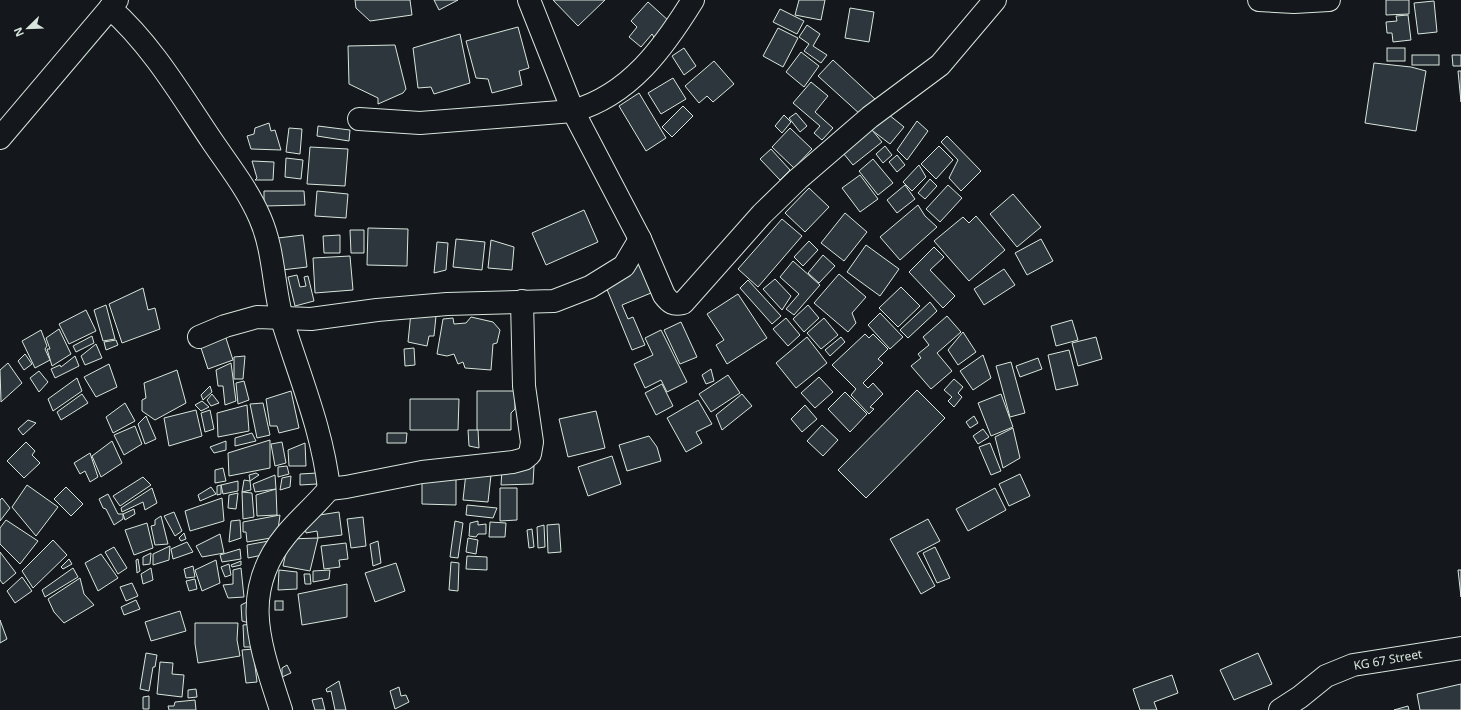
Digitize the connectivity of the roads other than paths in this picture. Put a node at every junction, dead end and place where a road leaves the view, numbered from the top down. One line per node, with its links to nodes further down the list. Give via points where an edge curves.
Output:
1 (529, 0): 7 (street)
2 (694, 0): 7 (street, via 643,70 615,93 590,106)
3 (1259, 0): 4 (street)
4 (1329, 0)
5 (114, 4): 9 (street); 12 (street, via 149,48 245,188 261,218 273,262)
6 (984, 5): 10 (street, via 940,65 870,117 793,184 762,214 683,303 676,305 664,295)
7 (573, 111): 8 (street, via 420,123); 10 (street)
8 (359, 119)
9 (0, 138)
10 (640, 239): 11 (street, via 624,266 590,287 554,301)
11 (522, 301): 12 (street, via 376,310 311,319); 14 (street, via 524,386 532,442 530,454 513,462 422,472)
12 (281, 317): 13 (street, via 257,317); 14 (street, via 320,437)
13 (199, 337)
14 (329, 489): 16 (street, via 285,536 267,562 258,586 257,613 264,659)
15 (1461, 648): 17 (street, KG 67 Street, via 1353,665 1326,676)
16 (281, 710)
17 (1280, 710)

